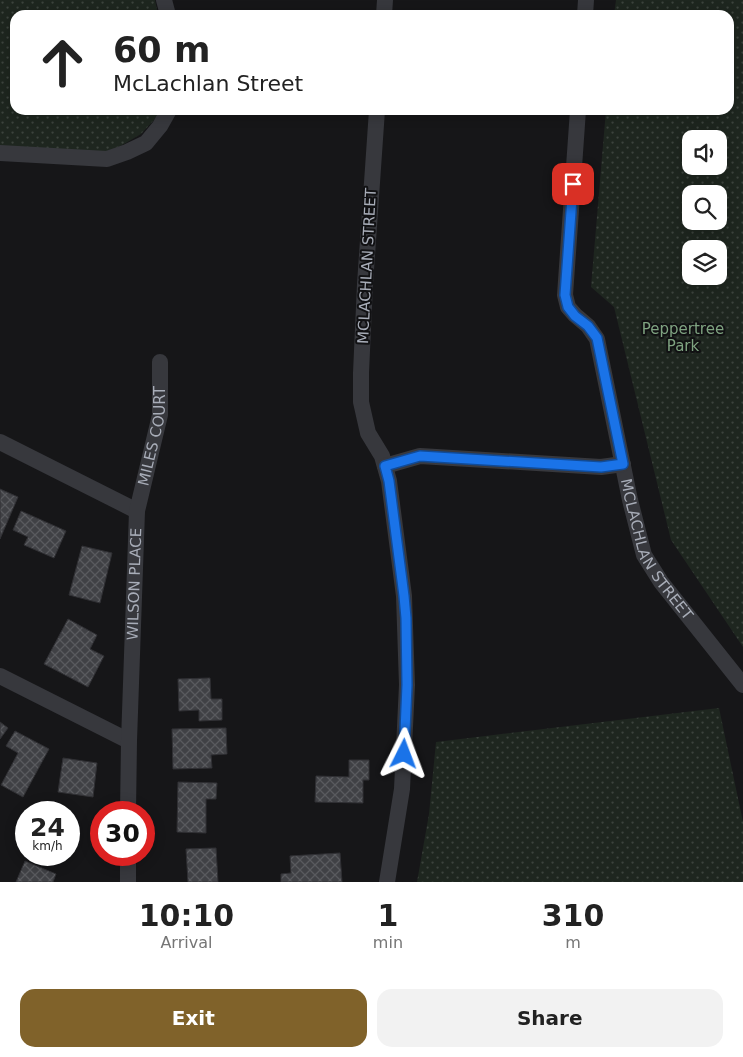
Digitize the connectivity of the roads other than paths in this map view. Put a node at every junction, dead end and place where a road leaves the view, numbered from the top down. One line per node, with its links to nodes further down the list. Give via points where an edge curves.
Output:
1 (167, 115): 4 (street, via 146,143 107,159)
2 (377, 115): 8 (street, MCLACHLAN STREET, via 364,284 361,402 368,433)
3 (578, 115): 7 (street, MCLACHLAN STREET, via 565,295 568,307 597,338)
4 (0, 153)
5 (160, 362): 9 (street, MILES COURT, via 160,415)
6 (0, 442): 9 (street, WILSON PLACE)
7 (623, 464): 8 (street, via 601,467 420,456); 11 (street, MCLACHLAN STREET, via 644,555 661,582)
8 (385, 466): 16 (street, MCLACHLAN STREET, via 404,596 407,685 402,789)
9 (137, 511): 12 (street, WILSON PLACE)
10 (0, 676): 12 (street)
11 (743, 685)
12 (129, 741): 13 (street, WILSON PLACE)
13 (128, 801)
14 (128, 866): 15 (street)
15 (128, 882)
16 (387, 882)

